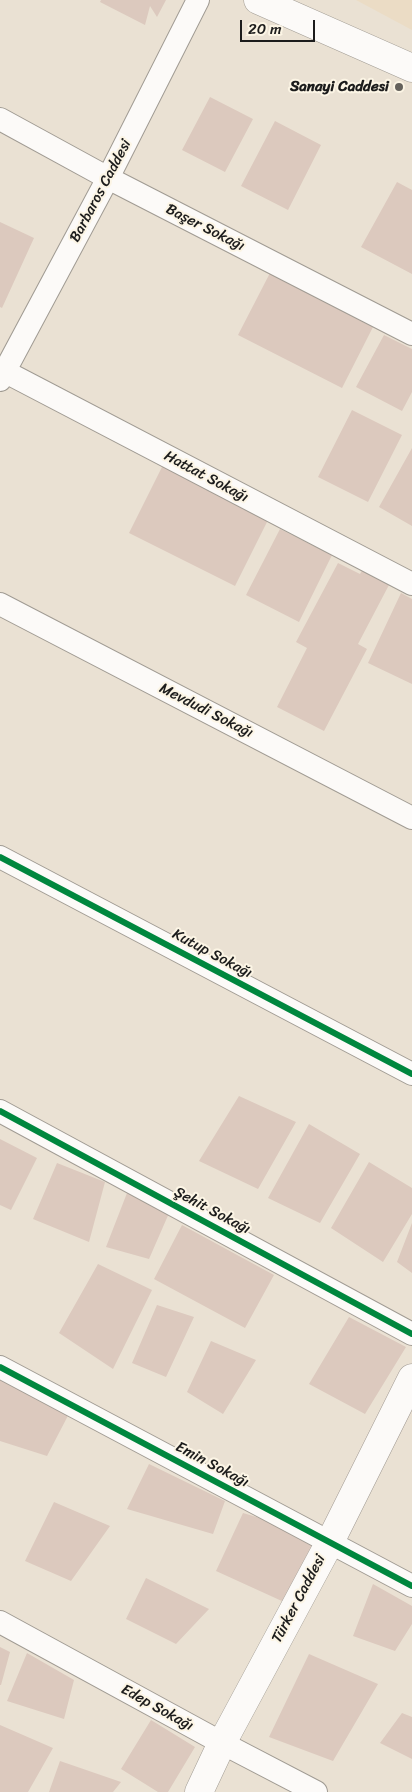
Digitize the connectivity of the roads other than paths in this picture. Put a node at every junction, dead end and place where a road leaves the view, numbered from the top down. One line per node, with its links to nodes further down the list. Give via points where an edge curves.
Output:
1 (198, 0): 5 (street, Barbaros Caddesi)
2 (258, 0): 3 (street)
3 (411, 65)
4 (0, 119): 5 (street, Başer Sokağı)
5 (108, 178): 6 (street, Başer Sokağı); 7 (street, Barbaros Caddesi)
6 (412, 334)
7 (1, 374): 8 (street, Hattat Sokağı)
8 (412, 584)
9 (0, 604): 10 (street, Mevdudi Sokağı)
10 (412, 818)
11 (0, 857): 12 (street, Kutup Sokağı)
12 (412, 1074)
13 (0, 1110): 14 (street, Şehit Sokağı)
14 (412, 1334)
15 (0, 1368): 17 (street, Emin Sokağı)
16 (412, 1378): 17 (street, Türker Caddesi)
17 (330, 1542): 18 (street, Emin Sokağı); 20 (street, Türker Caddesi)
18 (412, 1586)
19 (0, 1622): 20 (street, Edep Sokağı)
20 (222, 1743): 21 (street, Türker Caddesi); 22 (street, Edep Sokağı)
21 (199, 1792)
22 (316, 1792)

